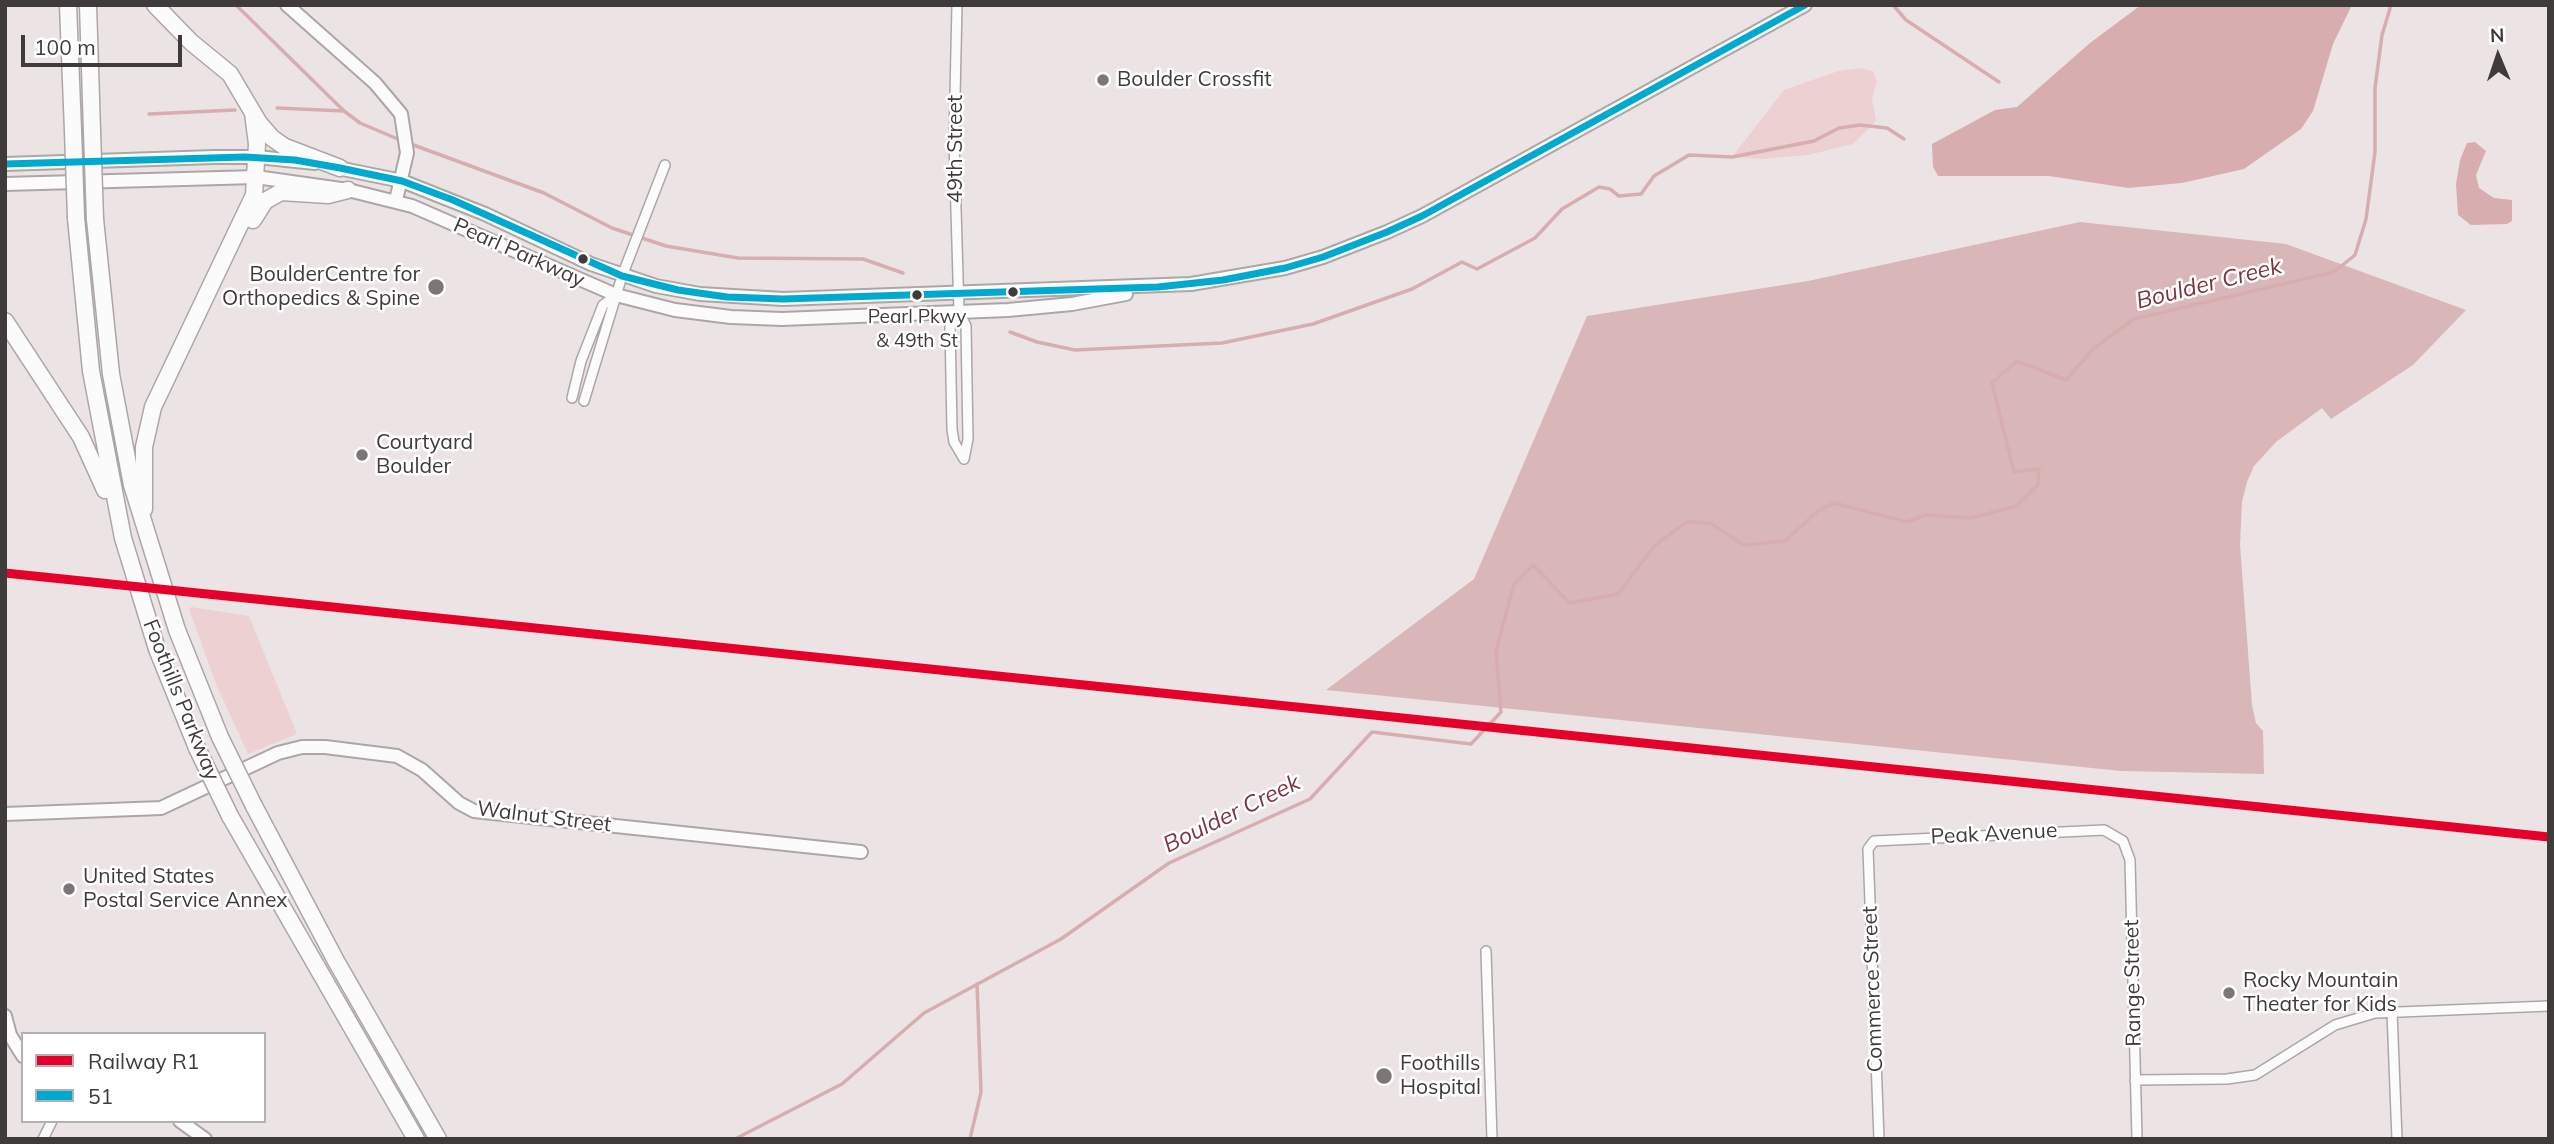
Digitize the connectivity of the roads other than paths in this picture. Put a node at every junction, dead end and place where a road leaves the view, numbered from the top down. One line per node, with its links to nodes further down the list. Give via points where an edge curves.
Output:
1 (68, 5): 26 (highway, Foothills Parkway, bridge, via 76,218 87,346)
2 (88, 5): 27 (highway, Foothills Parkway, bridge, via 95,219 104,327 117,416)
3 (155, 5): 7 (highway, via 230,74)
4 (287, 5): 13 (main road, via 387,95 401,114 407,153)
5 (957, 5): 19 (street, 49th Street, via 954,141)
6 (1805, 5): 18 (main road, Pearl Parkway, via 1387,232 1284,268)
7 (253, 113): 8 (highway); 11 (highway, via 265,132 285,147)
8 (257, 157): 9 (main road, Pearl Parkway); 11 (main road, Pearl Parkway); 12 (highway)
9 (5, 164)
10 (665, 165): 17 (street)
11 (340, 168): 13 (main road, Pearl Parkway)
12 (256, 177): 14 (main road, Pearl Parkway); 15 (main road, Pearl Parkway); 21 (highway, via 248,211)
13 (402, 181): 16 (main road); 17 (main road, Pearl Parkway)
14 (5, 184)
15 (348, 190): 16 (main road, Pearl Parkway); 21 (highway, via 328,195 281,192 265,201 222,282)
16 (396, 200): 20 (main road, Pearl Parkway)
17 (622, 276): 19 (main road, Pearl Parkway, via 678,290 756,299); 20 (street)
18 (1158, 287): 19 (main road, Pearl Parkway); 22 (main road, Pearl Parkway, via 1072,304)
19 (959, 294): 22 (street, 49th Street)
20 (616, 295): 22 (main road, Pearl Parkway, via 675,310 746,318); 24 (street, via 598,316); 25 (street)
21 (205, 300): 27 (highway, via 162,385 147,428 144,503)
22 (959, 312): 22 (street, via 950,327 951,392 954,442 964,459 968,439 966,326)
23 (5, 321): 26 (highway, via 81,437)
24 (572, 398)
25 (584, 401)
26 (123, 538): 42 (highway, Foothills Parkway, bridge, via 149,627 197,748 230,816)
27 (150, 546): 43 (highway, Foothills Parkway, bridge, via 220,737 342,973)
28 (5, 814): 31 (main road, Walnut Street, via 166,807 278,753 325,747 397,756 474,811)
29 (2113, 833): 30 (street, Peak Avenue, via 2030,831); 37 (street, Range Street, via 2123,841 2130,860)
30 (1874, 841): 45 (street, Commerce Street, via 1868,849)
31 (861, 852)
32 (1486, 951): 44 (street)
33 (2549, 1006): 34 (street)
34 (2392, 1012): 37 (street, via 2361,1016 2335,1026 2255,1075); 47 (street)
35 (5, 1016): 36 (main road)
36 (21, 1053)
37 (2135, 1080): 46 (street, Range Street)
38 (51, 1123): 40 (street)
39 (183, 1123): 41 (main road)
40 (43, 1139)
41 (205, 1139)
42 (416, 1139)
43 (438, 1139)
44 (1492, 1139)
45 (1879, 1139)
46 (2137, 1139)
47 (2397, 1139)

